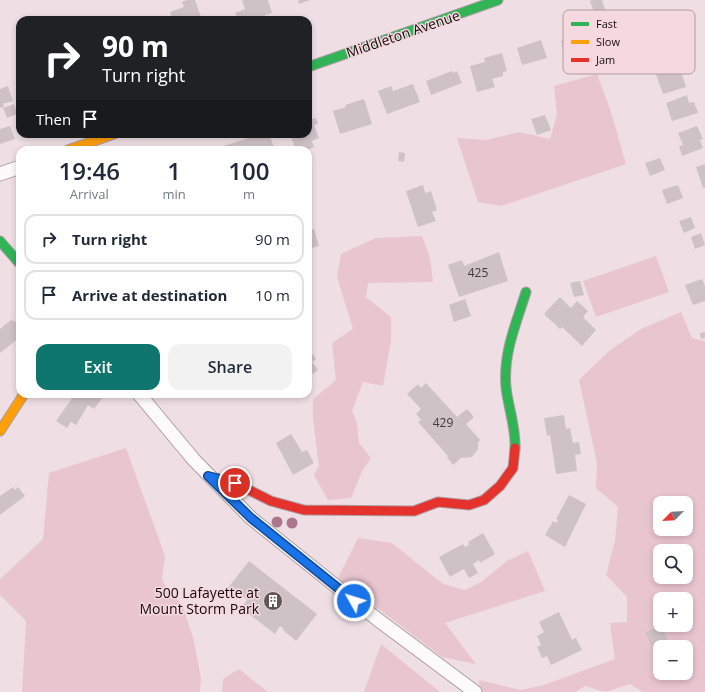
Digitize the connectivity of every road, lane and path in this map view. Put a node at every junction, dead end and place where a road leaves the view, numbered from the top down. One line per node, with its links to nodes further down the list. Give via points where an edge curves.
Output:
1 (498, 0): 2 (street, Middleton Avenue)
2 (312, 66)
3 (102, 138): 4 (street)
4 (80, 146)
5 (16, 168): 6 (street)
6 (0, 174)
7 (0, 241): 8 (street)
8 (16, 259)
9 (526, 292): 13 (street, via 506,356 506,388 515,445 513,468 500,486 484,500 469,505 438,502 414,511 304,510 271,501 235,483)
10 (21, 398): 12 (street)
11 (142, 398): 13 (street)
12 (0, 430)
13 (208, 476): 14 (street, via 251,518 377,619)
14 (474, 692)

